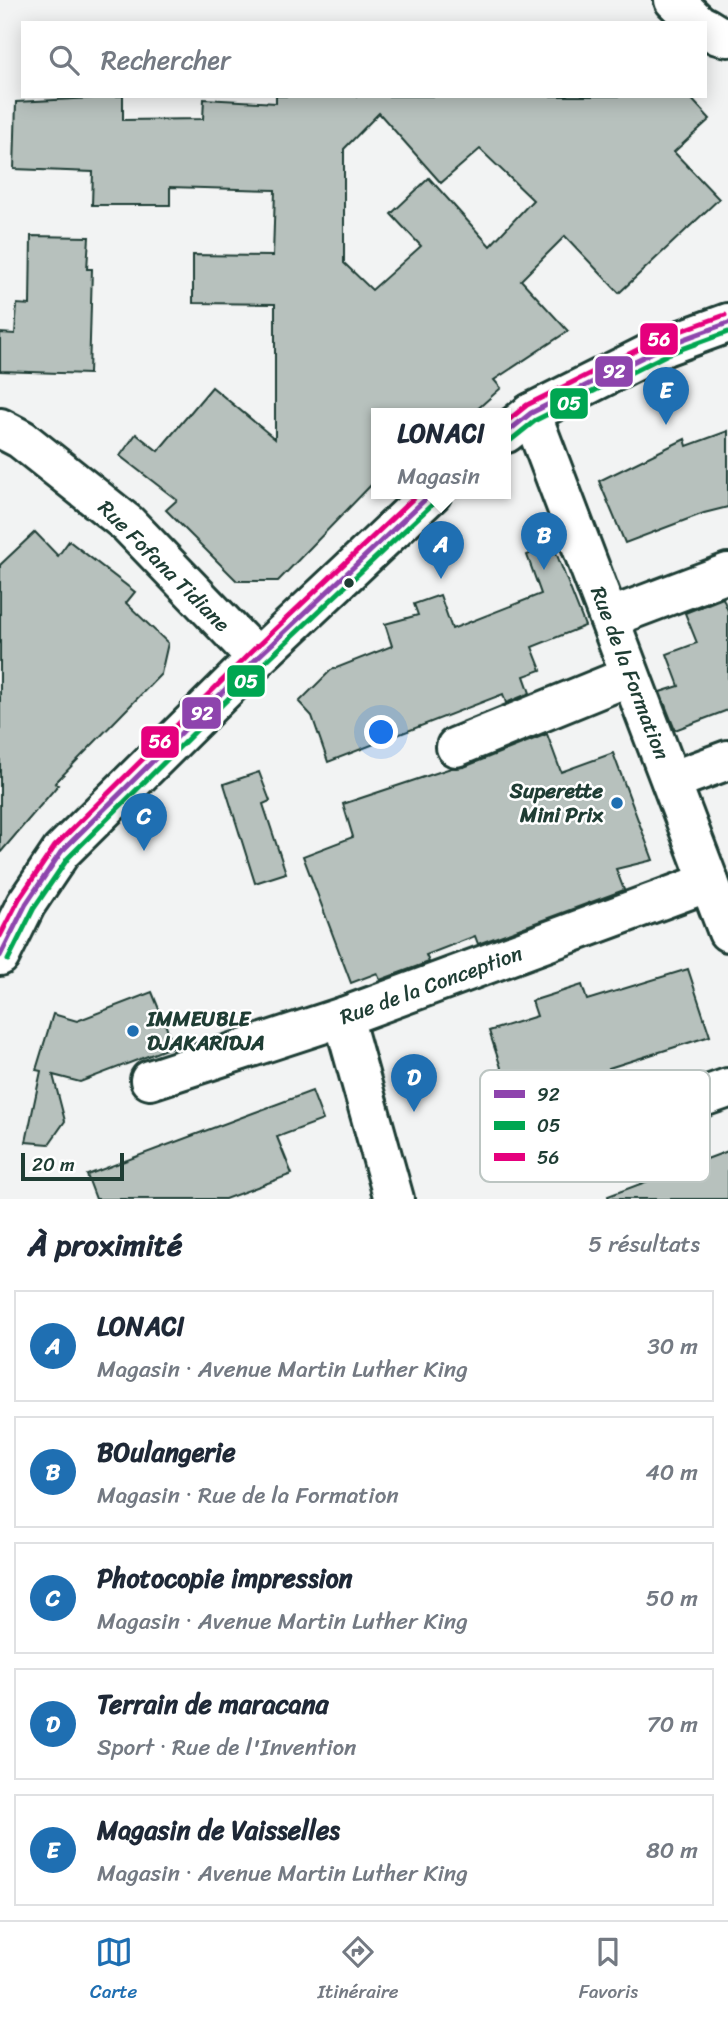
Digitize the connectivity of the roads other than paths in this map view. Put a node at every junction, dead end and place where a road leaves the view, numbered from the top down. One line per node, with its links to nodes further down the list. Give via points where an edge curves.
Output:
1 (674, 0): 2 (street)
2 (696, 21)
3 (707, 28): 4 (street)
4 (728, 37)
5 (728, 323): 6 (street, via 665,346)
6 (519, 423): 10 (street, Rue de la Formation)
7 (0, 428): 11 (street, Rue Fofana Tidiane, via 21,439 128,524)
8 (426, 499): 11 (street)
9 (728, 573): 10 (street)
10 (609, 618): 12 (street, Rue de la Formation)
11 (257, 658): 18 (street, via 61,852 26,904)
12 (630, 676): 13 (street); 15 (street, Rue de la Formation)
13 (456, 747)
14 (728, 760): 15 (street)
15 (671, 780): 16 (street, Rue de la Formation)
16 (709, 882): 17 (street, Rue de la Formation); 19 (street, Rue de la Conception)
17 (728, 932)
18 (0, 956)
19 (343, 1017): 20 (street, Rue de la Conception); 23 (street)
20 (150, 1080)
21 (728, 1088): 22 (street)
22 (710, 1094)
23 (383, 1195)

